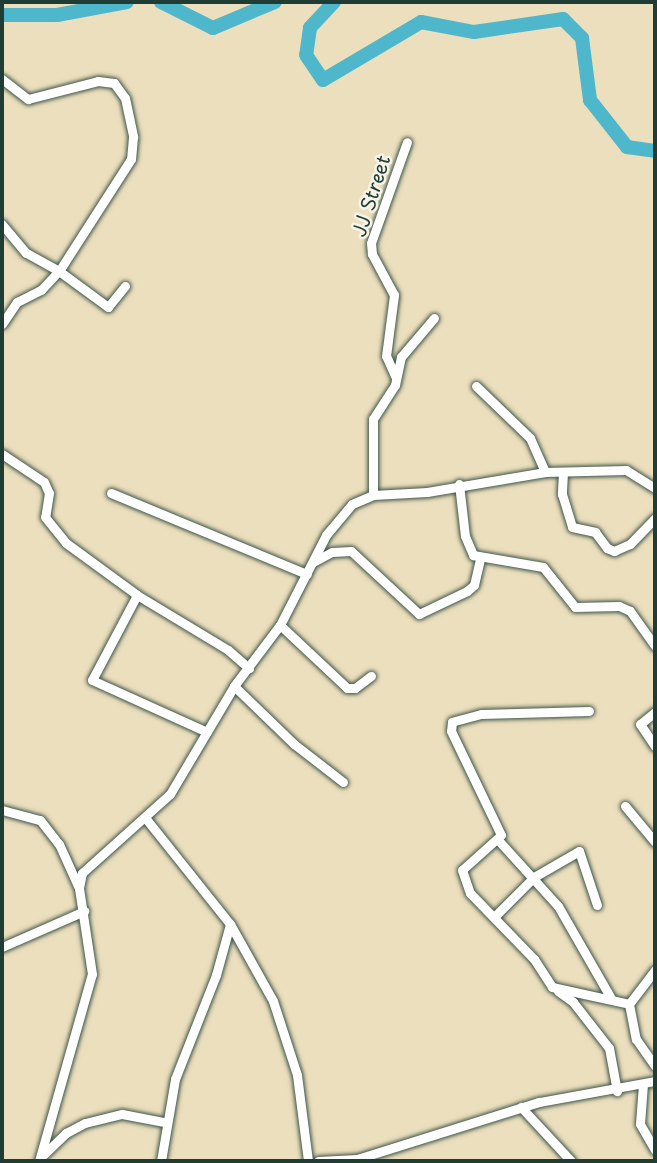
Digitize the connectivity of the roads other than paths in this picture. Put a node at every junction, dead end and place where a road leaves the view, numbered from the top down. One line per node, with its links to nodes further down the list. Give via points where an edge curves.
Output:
1 (2, 79): 4 (street, via 28,99 105,80 125,98 133,137 131,159)
2 (407, 142): 8 (street, JJ Street, via 371,243 372,254 394,295 386,356)
3 (2, 224): 4 (street, via 32,258)
4 (59, 271): 5 (street, via 104,306 111,306); 7 (street, via 41,290 17,302)
5 (125, 286)
6 (434, 318): 8 (street, via 401,356)
7 (2, 324)
8 (397, 378): 16 (street, via 373,419)
9 (475, 386): 11 (street, via 530,438)
10 (2, 454): 21 (street, via 44,482 49,493 45,517 66,543)
11 (545, 472): 12 (street); 13 (street)
12 (563, 472): 14 (street, via 626,470); 17 (street, via 562,494 572,527 595,532 607,548 614,551 630,544)
13 (459, 484): 16 (street, via 427,492); 18 (street, via 468,547)
14 (655, 488)
15 (111, 493): 20 (street)
16 (373, 495): 19 (street, via 352,504 326,535)
17 (655, 518)
18 (480, 560): 19 (street, via 474,584 419,614 351,551 332,552); 23 (street, via 544,567 575,607 619,606 630,611)
19 (312, 562): 20 (street)
20 (307, 573): 22 (street)
21 (137, 595): 24 (street, via 228,650); 29 (street, via 92,680)
22 (280, 625): 24 (street); 25 (street, via 347,688 355,688)
23 (655, 646)
24 (249, 668): 26 (street)
25 (371, 676)
26 (234, 686): 29 (street); 31 (street)
27 (589, 711): 35 (street, via 481,714 452,722 451,732 498,825)
28 (655, 712): 30 (street, via 640,724)
29 (207, 732): 34 (street, via 170,794)
30 (655, 746)
31 (343, 782)
32 (625, 806): 36 (street)
33 (2, 810): 38 (street, via 40,820 59,844)
34 (147, 820): 38 (street, via 88,864); 42 (street)
35 (499, 841): 37 (street); 41 (street, via 462,870 470,893)
36 (655, 842)
37 (534, 877): 39 (street, via 579,851); 41 (street); 46 (street, via 582,942)
38 (79, 888): 40 (street)
39 (597, 905)
40 (83, 911): 43 (street); 55 (street, via 92,974)
41 (495, 916): 45 (street)
42 (230, 924): 53 (street); 58 (street, via 273,1002 285,1034 297,1075)
43 (2, 947)
44 (655, 970): 47 (street)
45 (557, 990): 46 (street); 51 (street, via 573,1002 608,1048)
46 (611, 998): 47 (street)
47 (629, 1004): 48 (street, via 636,1039)
48 (655, 1066)
49 (655, 1081): 50 (street)
50 (643, 1084): 51 (street); 54 (street, via 640,1125)
51 (617, 1091): 52 (street)
52 (521, 1107): 56 (street); 60 (street)
53 (164, 1122): 55 (street, via 122,1114 85,1123 66,1133); 57 (street)
54 (655, 1150)
55 (40, 1160)
56 (358, 1160): 59 (street)
57 (161, 1161)
58 (308, 1161)
59 (318, 1161)
60 (571, 1161)

